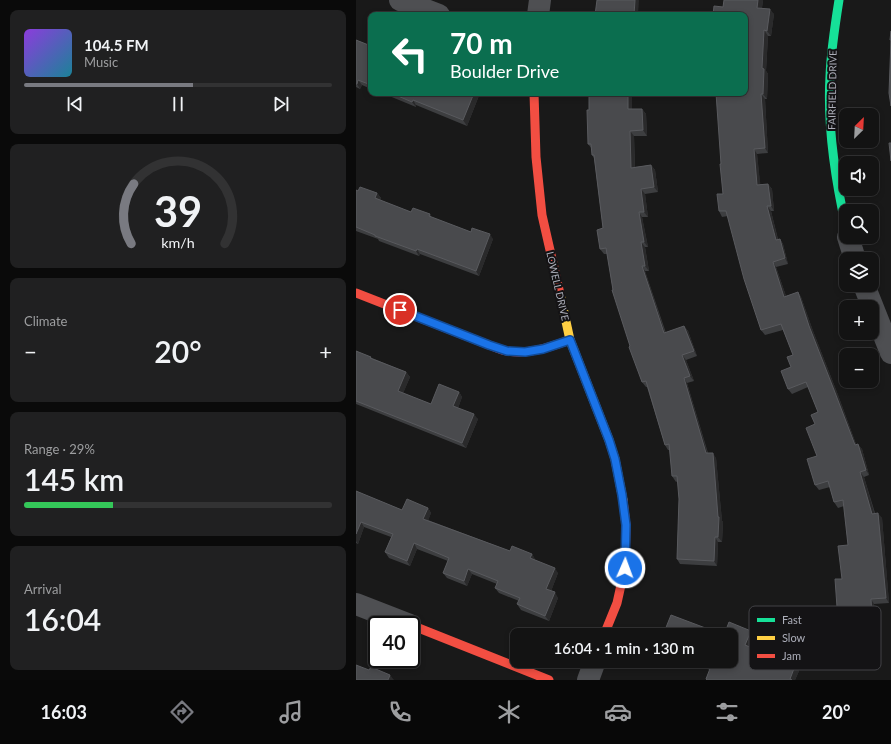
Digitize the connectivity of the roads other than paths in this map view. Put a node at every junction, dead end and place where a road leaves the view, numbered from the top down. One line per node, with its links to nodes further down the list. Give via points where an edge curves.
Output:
1 (400, 0): 4 (street)
2 (540, 0): 5 (street)
3 (839, 0): 7 (street, FAIRFIELD DRIVE, via 830,76 830,116 835,172)
4 (431, 12)
5 (538, 12)
6 (534, 96): 10 (street, LOWELL DRIVE, via 536,157 542,215)
7 (841, 204)
8 (867, 292): 11 (street)
9 (356, 293): 10 (street, via 507,351 543,349)
10 (570, 340): 14 (street, LOWELL DRIVE, via 615,459 626,525 625,568 617,603)
11 (891, 352)
12 (356, 604): 13 (street)
13 (387, 616)
14 (607, 628)
15 (420, 629): 17 (street)
16 (592, 668): 18 (street)
17 (549, 680)
18 (588, 680)

